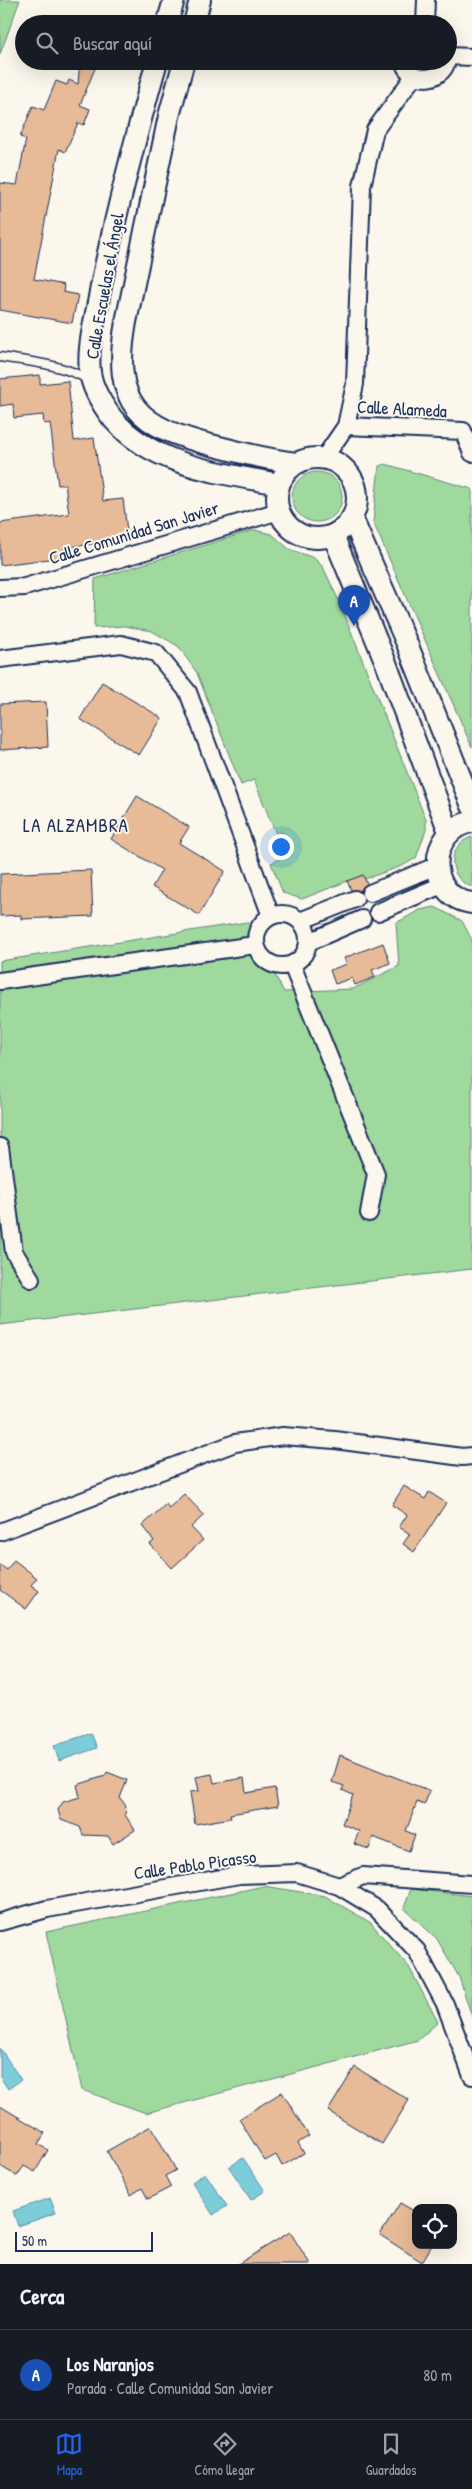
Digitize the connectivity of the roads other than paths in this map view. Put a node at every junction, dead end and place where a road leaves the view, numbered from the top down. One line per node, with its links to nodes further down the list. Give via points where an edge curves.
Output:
1 (174, 0): 4 (street)
2 (200, 0): 5 (street)
3 (426, 0): 6 (street)
4 (170, 15)
5 (196, 15)
6 (425, 15)
7 (457, 56): 8 (street)
8 (472, 57)
9 (155, 70): 15 (street, Calle Escuelas el Ángel, via 105,267 90,350)
10 (182, 70): 20 (street, Calle Escuelas el Ángel, via 121,347 125,388 141,414 163,430 196,442)
11 (407, 70): 13 (street)
12 (443, 70): 13 (street, via 437,76 425,79)
13 (414, 76): 16 (street, via 375,130 362,186 354,384)
14 (0, 357): 15 (lane, via 53,365 74,371)
15 (93, 383): 21 (street, Calle Escuelas el Ángel, via 114,419 156,452 180,463)
16 (346, 426): 17 (street, Calle Alameda); 19 (street)
17 (468, 426): 18 (street, Calle Alameda)
18 (472, 453)
19 (324, 458): 20 (street, via 310,458); 23 (street, via 347,470 354,481 358,493)
20 (297, 463): 21 (street)
21 (279, 484): 22 (street)
22 (279, 511): 24 (street, via 288,525 301,535 317,538); 25 (street, Calle Comunidad San Javier, via 25,587)
23 (352, 518): 24 (street); 27 (street)
24 (334, 535): 29 (street)
25 (0, 588)
26 (0, 659): 36 (street, via 121,644 156,654 188,692)
27 (472, 806)
28 (472, 822): 29 (street)
29 (449, 832): 30 (street, via 439,847)
30 (436, 866): 31 (street); 32 (street)
31 (442, 885): 34 (street, via 459,900); 35 (street)
32 (370, 893)
33 (355, 899): 38 (street)
34 (472, 903)
35 (378, 912)
36 (271, 916): 38 (street, via 281,914); 40 (street, via 258,928)
37 (362, 919): 39 (street)
38 (300, 921): 39 (street)
39 (309, 942): 41 (street, via 304,956)
40 (255, 945): 41 (street, via 263,959 277,967); 42 (street)
41 (292, 965): 44 (street, via 376,1174)
42 (0, 981)
43 (0, 1147): 45 (street, via 14,1252)
44 (369, 1213)
45 (31, 1279)
46 (472, 1456): 47 (street, via 283,1436 235,1443)
47 (0, 1532)
48 (472, 1884): 49 (street, via 363,1876)
49 (339, 1886): 50 (street, Calle Pablo Picasso, via 297,1874 239,1875 48,1909); 51 (street, Calle Pablo Picasso, via 377,1909 417,1951 445,2004)
50 (0, 1922)
51 (472, 2076)

